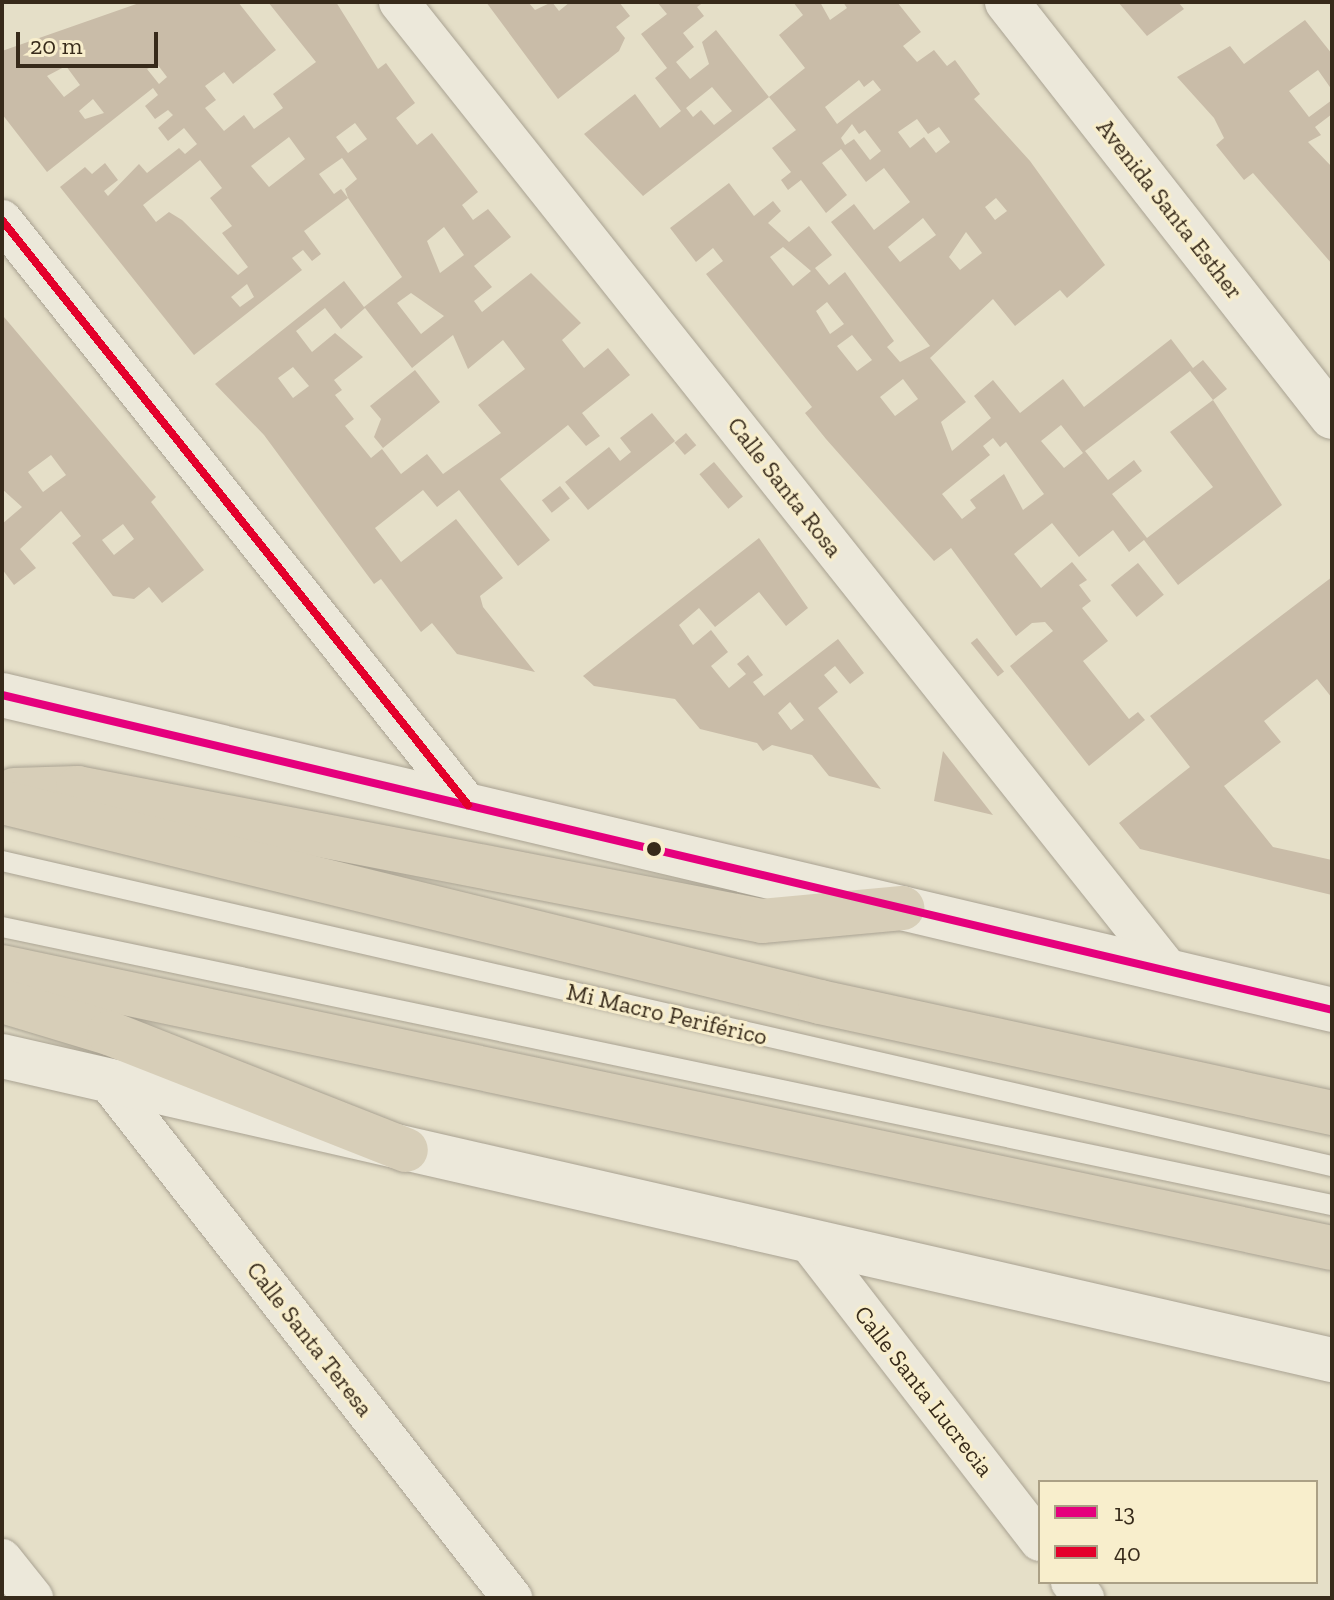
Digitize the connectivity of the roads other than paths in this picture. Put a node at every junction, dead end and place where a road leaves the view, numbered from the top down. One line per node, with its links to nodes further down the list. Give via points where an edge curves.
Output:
1 (399, 2): 13 (street, Calle Santa Rosa)
2 (1007, 2): 4 (main road, Avenida Santa Esther)
3 (2, 220): 8 (street)
4 (1332, 417)
5 (2, 695): 8 (main road)
6 (2, 791): 10 (highway, via 78,788 762,921)
7 (2, 802): 18 (highway, via 269,872)
8 (468, 805): 10 (main road)
9 (2, 861): 20 (lane, Mi Macro Periférico)
10 (902, 908): 13 (main road)
11 (2, 927): 21 (lane, Mi Macro Periférico)
12 (2, 967): 23 (highway, via 253,1026 789,1130)
13 (1170, 972): 15 (main road)
14 (2, 1001): 19 (highway, via 109,1033)
15 (1332, 1010)
16 (2, 1056): 17 (main road)
17 (107, 1080): 19 (main road); 28 (street, Calle Santa Teresa)
18 (1332, 1113)
19 (406, 1150): 22 (main road)
20 (1332, 1166)
21 (1332, 1205)
22 (808, 1241): 24 (main road); 25 (street, Calle Santa Lucrecia)
23 (1332, 1248)
24 (1332, 1360)
25 (1038, 1538)
26 (2, 1559): 27 (street)
27 (33, 1598)
28 (512, 1598)

